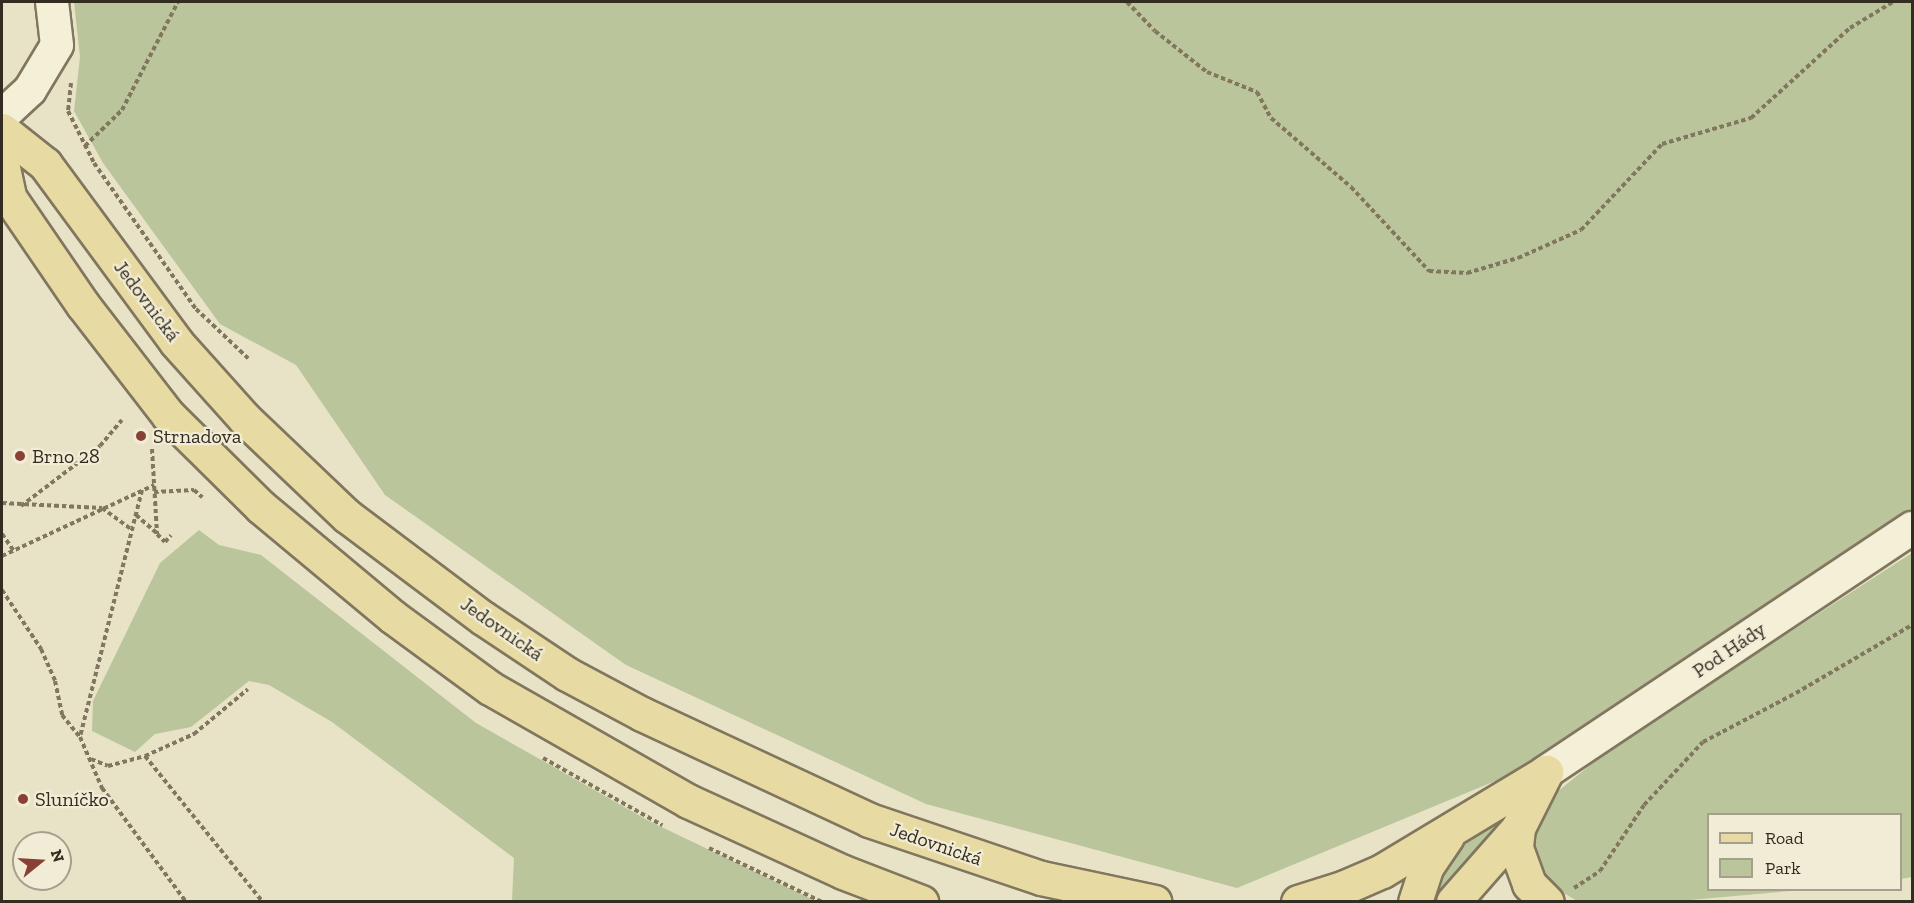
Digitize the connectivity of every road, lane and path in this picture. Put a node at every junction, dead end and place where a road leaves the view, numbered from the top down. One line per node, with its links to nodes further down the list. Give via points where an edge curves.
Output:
1 (52, 2): 6 (street, via 57,45 30,90)
2 (178, 2): 8 (path, via 122,110)
3 (1127, 2): 4 (path, via 1155,31 1207,72 1257,92 1272,118 1352,187 1429,271 1467,273 1518,258 1581,230 1662,144 1751,118 1850,28)
4 (1893, 2)
5 (68, 111): 8 (path)
6 (2, 116)
7 (2, 130): 41 (main road, Jedovnická, via 45,164 176,342 245,418 347,516 483,618 567,674 633,709 869,820 1041,878)
8 (85, 146): 10 (path, via 156,257 196,309)
9 (2, 163): 40 (main road, via 9,197 83,305 168,415 269,514 393,617 490,688 688,801 843,872)
10 (250, 360)
11 (122, 420): 18 (path, via 100,446)
12 (152, 449): 13 (path)
13 (154, 485): 14 (path); 16 (path)
14 (142, 490): 19 (path); 20 (path)
15 (194, 490): 16 (path)
16 (154, 492): 24 (path)
17 (2, 503): 18 (path)
18 (20, 507): 19 (path)
19 (102, 508): 22 (path); 26 (path)
20 (136, 515): 22 (path); 24 (path)
21 (1912, 528): 34 (street, Pod Hády)
22 (132, 530): 31 (path)
23 (2, 534): 26 (path)
24 (157, 534): 25 (path, via 165,542)
25 (171, 535)
26 (14, 551): 27 (path)
27 (2, 556)
28 (2, 590): 31 (path, via 41,649 55,681 62,715)
29 (1912, 625): 37 (path, via 1703,742 1644,805 1600,871)
30 (248, 689): 32 (path, via 194,734)
31 (80, 736): 33 (path)
32 (145, 756): 33 (path, via 108,766); 39 (path)
33 (90, 759): 38 (path, via 102,788)
34 (1546, 772): 35 (main road); 36 (main road, via 1501,796)
35 (1518, 828): 37 (main road, via 1519,863 1529,884); 44 (main road)
36 (1448, 834): 42 (main road, via 1345,887); 43 (main road, via 1427,866)
37 (1546, 901)
38 (186, 902)
39 (263, 902)
40 (921, 902)
41 (1155, 902)
42 (1298, 902)
43 (1415, 902)
44 (1453, 902)

